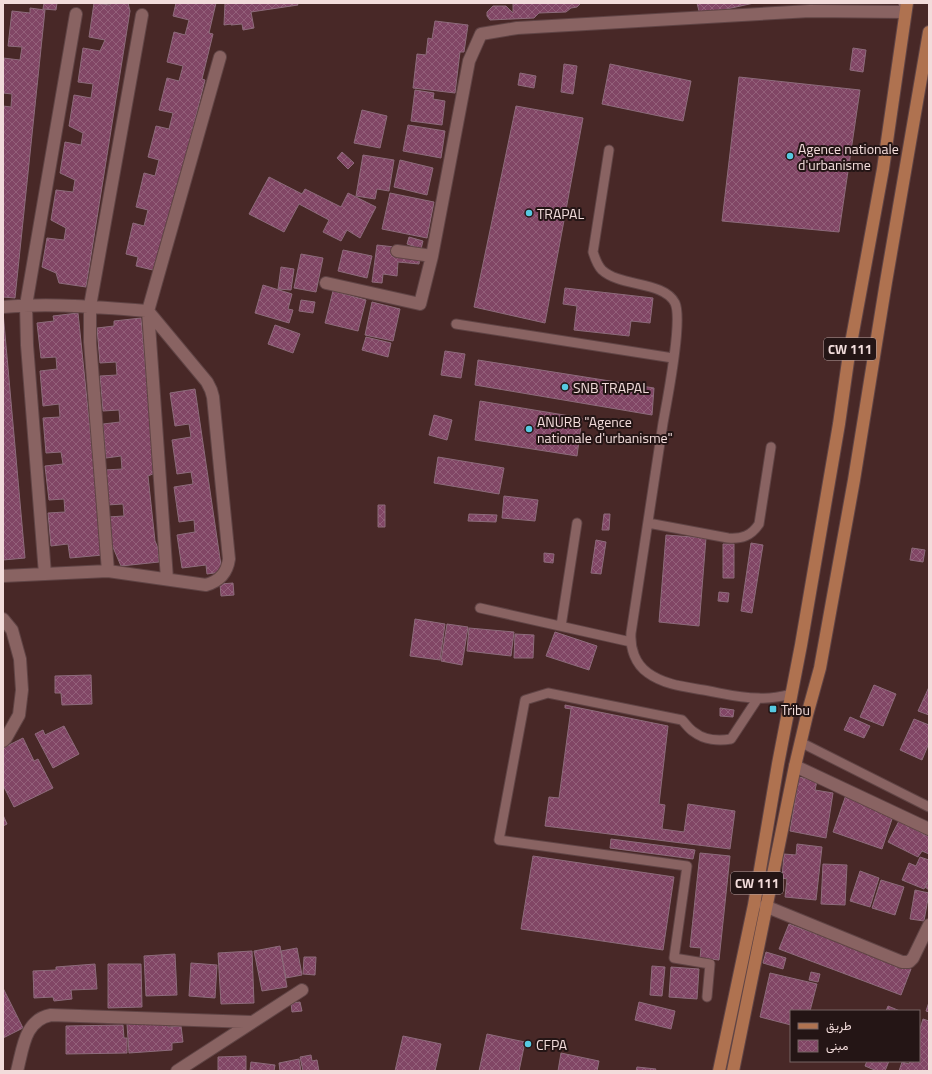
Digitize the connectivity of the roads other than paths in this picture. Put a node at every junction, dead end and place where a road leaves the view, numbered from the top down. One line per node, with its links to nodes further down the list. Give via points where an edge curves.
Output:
1 (906, 6): 2 (street); 28 (main road, CW 111, via 883,169)
2 (809, 7): 9 (street, via 517,28 481,34 469,61)
3 (76, 14): 11 (street)
4 (142, 15): 12 (street)
5 (929, 32): 31 (main road, via 820,668)
6 (220, 57): 14 (street)
7 (609, 150): 16 (lane, via 593,252 596,262 602,270 612,276 661,291 675,302 678,319)
8 (398, 251): 9 (street)
9 (432, 256): 10 (street, via 420,304)
10 (326, 283)
11 (26, 305): 12 (street); 13 (street); 21 (street)
12 (90, 306): 14 (street); 20 (street, via 90,342)
13 (3, 307)
14 (148, 311): 23 (street); 23 (street, via 211,390 229,559 225,573 214,583 198,584)
15 (456, 324): 16 (lane)
16 (674, 358): 19 (lane)
17 (771, 448): 19 (lane, via 759,524 746,537 728,538)
18 (577, 523): 26 (lane)
19 (648, 523): 27 (lane)
20 (108, 571): 21 (street); 23 (street)
21 (45, 574): 22 (street)
22 (3, 576)
23 (167, 579)
24 (480, 608): 26 (lane)
25 (3, 619): 30 (street, via 12,630 20,659 22,690 19,715)
26 (561, 626): 27 (lane)
27 (631, 642): 29 (lane, via 633,654 639,664 647,673 658,679 670,684)
28 (791, 694): 29 (lane); 42 (main road, CW 111, via 754,905)
29 (758, 698): 38 (lane, via 731,739 721,741 693,732 682,720 548,693 525,700 499,840 687,866 674,958 710,964)
30 (3, 741)
31 (800, 742): 32 (main road); 33 (lane)
32 (795, 766): 34 (street); 35 (main road)
33 (929, 808)
34 (929, 829)
35 (765, 906): 36 (street, via 902,962 909,962 913,958); 43 (main road)
36 (929, 925)
37 (302, 990): 39 (street)
38 (707, 998)
39 (250, 1022): 40 (street, via 45,1016 34,1023 27,1033); 41 (street)
40 (17, 1071)
41 (177, 1071)
42 (719, 1071)
43 (733, 1071)

